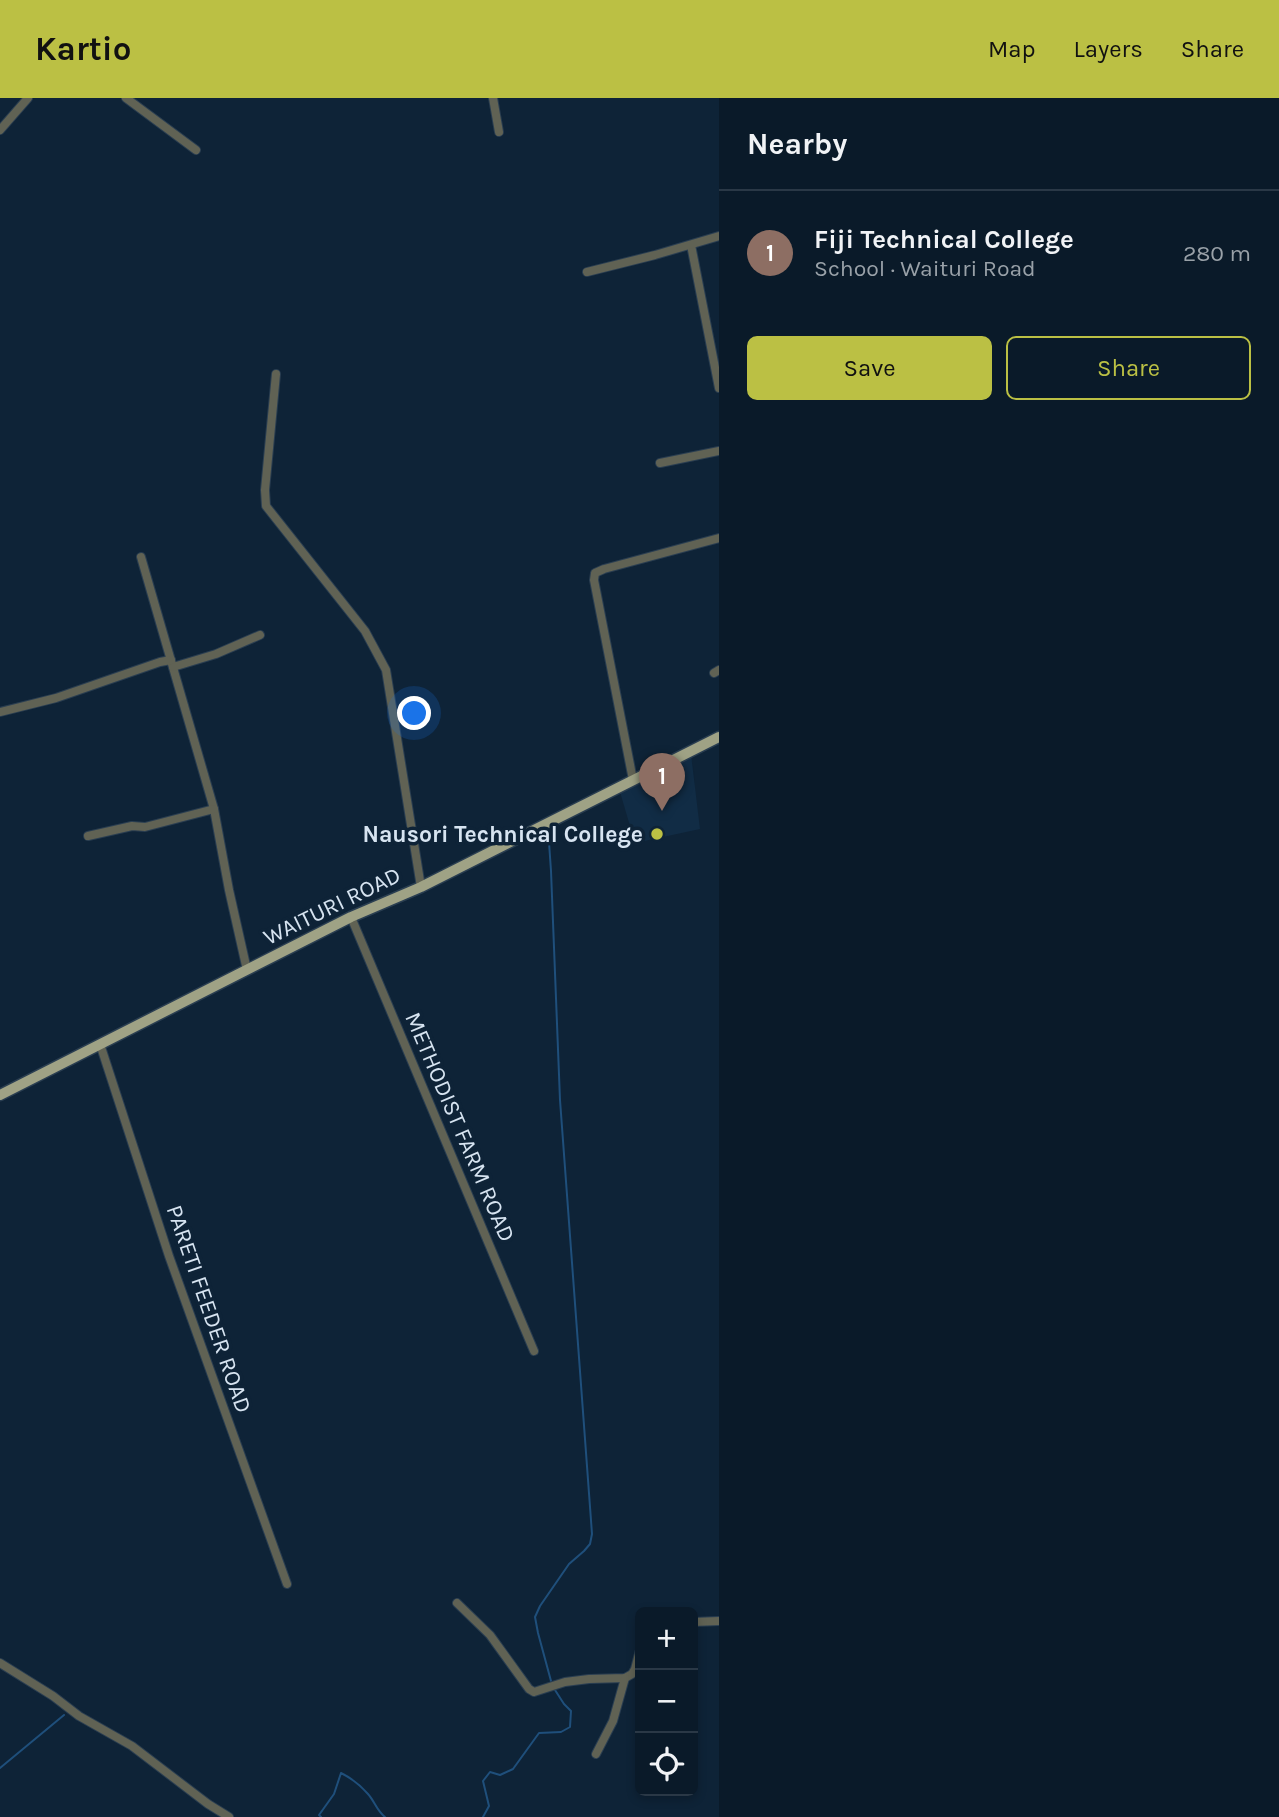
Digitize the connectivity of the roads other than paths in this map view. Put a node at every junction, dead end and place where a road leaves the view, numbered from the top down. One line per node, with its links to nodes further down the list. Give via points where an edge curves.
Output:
1 (27, 98): 4 (street)
2 (126, 98): 6 (street)
3 (493, 98): 5 (street)
4 (0, 130)
5 (499, 132)
6 (195, 150)
7 (719, 236): 8 (street)
8 (691, 245): 9 (street); 11 (street)
9 (587, 272)
10 (276, 374): 23 (street, via 266,506 365,631 386,670)
11 (719, 388)
12 (719, 451): 13 (street)
13 (660, 463)
14 (719, 538): 20 (street, via 595,573)
15 (141, 557): 17 (street)
16 (260, 635): 17 (street, via 216,654)
17 (172, 664): 18 (street, via 160,662); 21 (street)
18 (0, 712)
19 (719, 737): 20 (main road, WAITURI ROAD)
20 (633, 780): 23 (main road, WAITURI ROAD)
21 (214, 809): 22 (street); 25 (street)
22 (88, 836)
23 (421, 887): 24 (main road, WAITURI ROAD)
24 (351, 917): 25 (main road, WAITURI ROAD); 28 (street, METHODIST FARM ROAD)
25 (247, 970): 26 (main road, WAITURI ROAD)
26 (100, 1044): 27 (main road, WAITURI ROAD); 29 (street, PARETI FEEDER ROAD, via 169,1256)
27 (0, 1095)
28 (534, 1351)
29 (287, 1584)
30 (457, 1603): 35 (street, via 490,1635 532,1691 589,1679)
31 (719, 1621): 32 (street)
32 (698, 1622)
33 (0, 1663): 37 (street, via 132,1746)
34 (635, 1669): 35 (street)
35 (625, 1678): 36 (street, via 613,1721)
36 (596, 1754)
37 (229, 1817)

